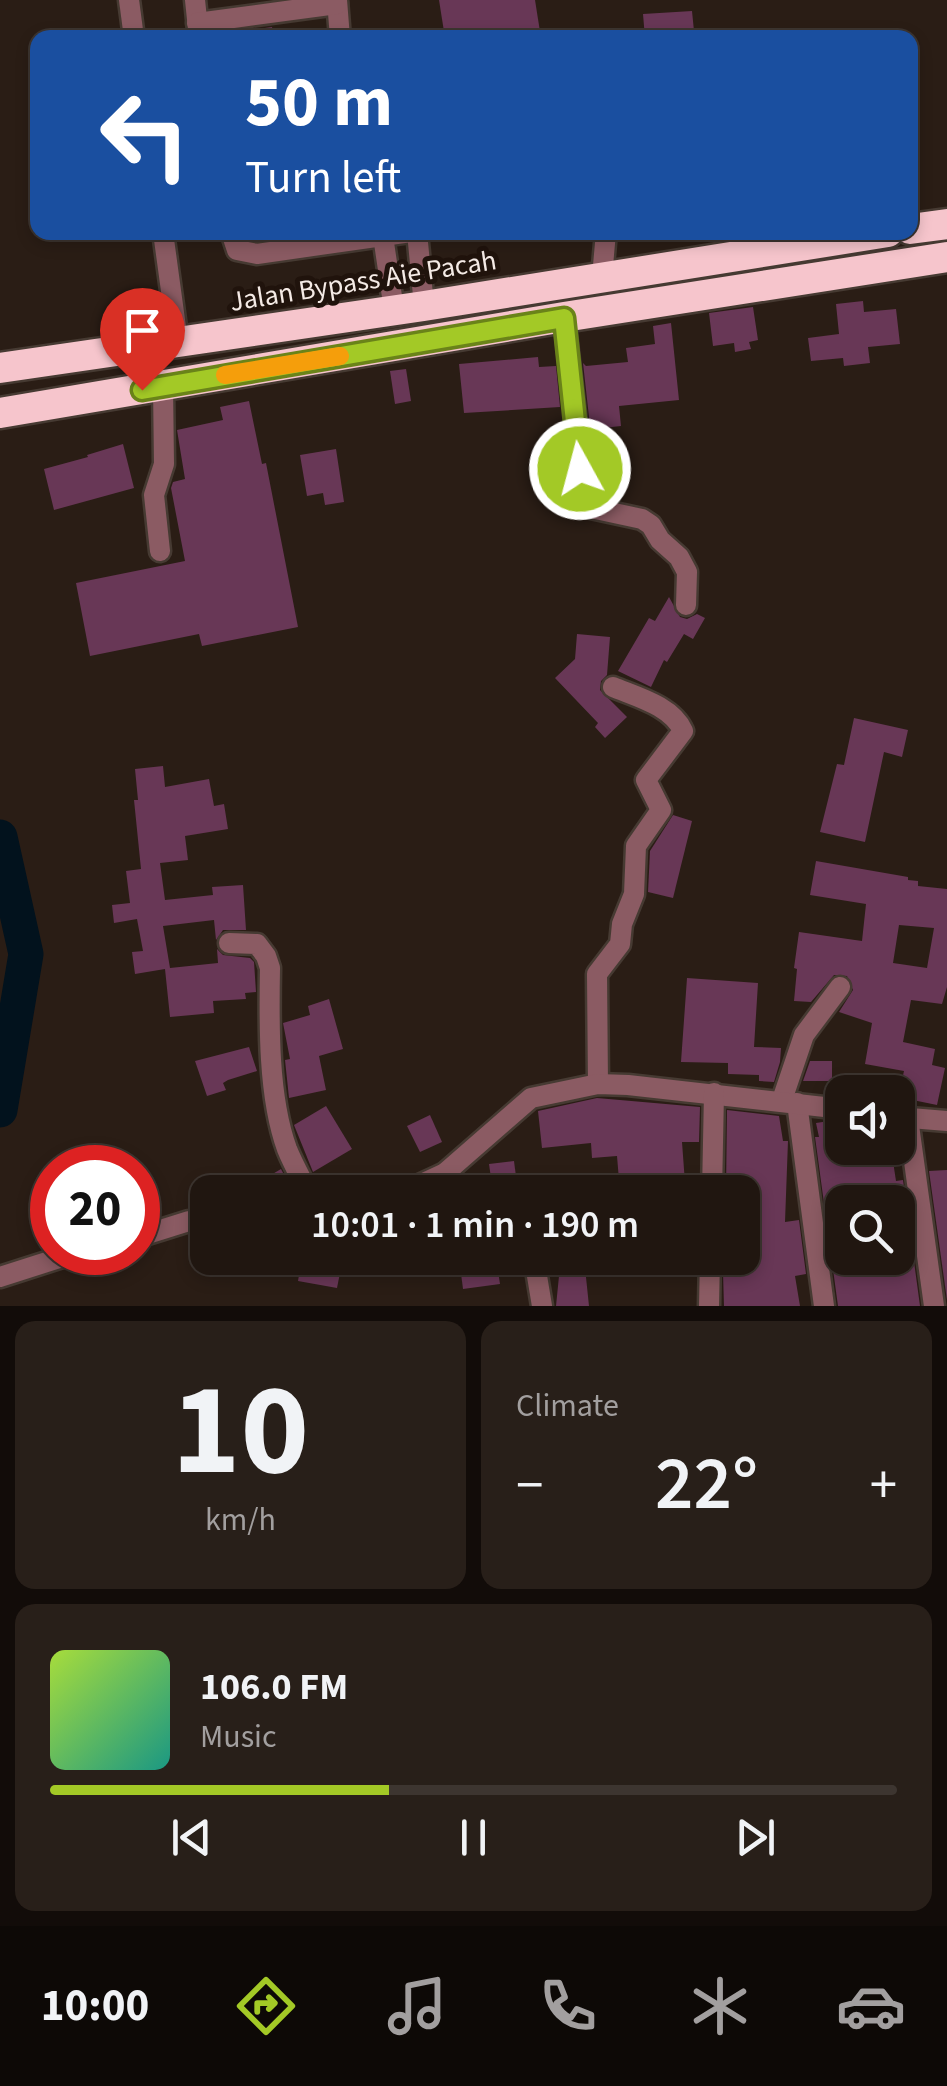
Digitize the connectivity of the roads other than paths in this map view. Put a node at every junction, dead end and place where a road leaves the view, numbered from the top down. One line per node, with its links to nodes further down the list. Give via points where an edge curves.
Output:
1 (128, 0): 4 (street)
2 (195, 0): 5 (street)
3 (337, 2): 5 (street); 6 (street)
4 (133, 30)
5 (198, 30)
6 (339, 30)
7 (947, 224): 8 (highway)
8 (918, 228)
9 (163, 240): 20 (street)
10 (232, 240): 11 (street, via 245,253)
11 (325, 240)
12 (384, 240): 18 (street)
13 (413, 240): 18 (street)
14 (605, 240): 17 (street)
15 (837, 240): 17 (highway, Jalan Bypass Aie Pacah)
16 (947, 257): 19 (highway)
17 (602, 277): 18 (highway, Jalan Bypass Aie Pacah)
18 (409, 308): 20 (highway, Jalan Bypass Aie Pacah)
19 (564, 318): 22 (highway); 25 (street, via 584,501 652,525 687,572)
20 (178, 342): 21 (highway, Jalan Bypass Aie Pacah)
21 (13, 366)
22 (163, 386): 23 (highway); 24 (street, via 164,464 154,496)
23 (0, 413)
24 (160, 551)
25 (686, 605)
26 (613, 687): 29 (street, via 664,710 683,731 646,780 661,810 636,846 634,894 620,944 597,974)
27 (229, 943): 37 (street, via 256,944 270,968 271,1057 287,1149)
28 (840, 988): 31 (street, via 804,1035)
29 (598, 1084): 30 (street); 36 (street, via 531,1098)
30 (714, 1093): 31 (street); 40 (street)
31 (790, 1102): 32 (street); 49 (street)
32 (825, 1107)
33 (915, 1118): 34 (street)
34 (947, 1121)
35 (910, 1165): 50 (street)
36 (445, 1173): 38 (street); 39 (street)
37 (300, 1175)
38 (441, 1175)
39 (447, 1175)
40 (712, 1175)
41 (190, 1221): 42 (street)
42 (160, 1230)
43 (30, 1267): 46 (street)
44 (537, 1275): 47 (street)
45 (710, 1275): 48 (street)
46 (0, 1277)
47 (542, 1306)
48 (709, 1306)
49 (824, 1306)
50 (934, 1306)

